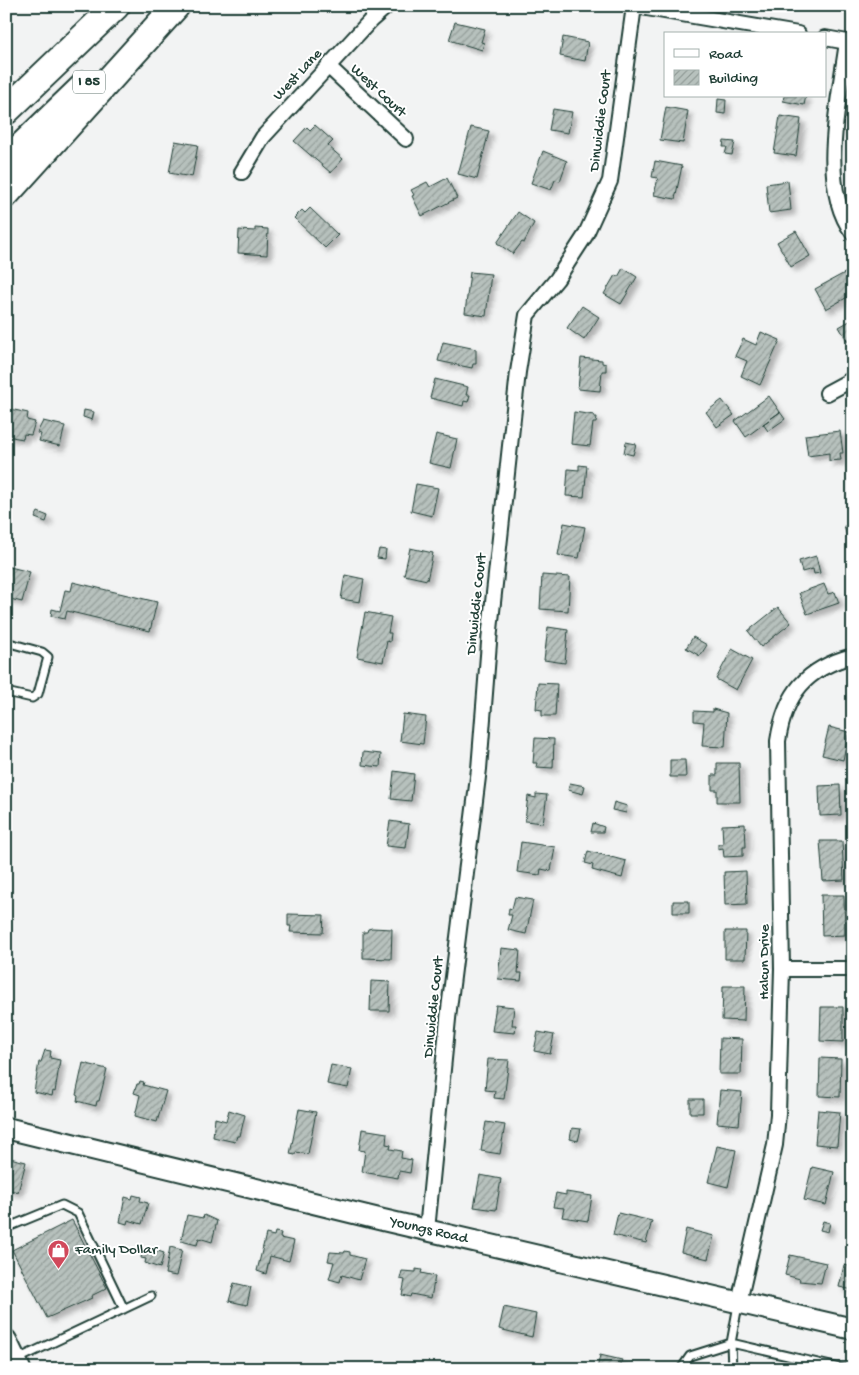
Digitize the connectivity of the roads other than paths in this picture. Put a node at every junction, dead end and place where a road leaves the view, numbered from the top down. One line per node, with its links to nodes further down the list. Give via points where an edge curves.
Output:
1 (116, 6): 9 (highway, I 85)
2 (176, 6): 11 (highway, I 85, via 73,96); 13 (highway)
3 (388, 6): 8 (street, West Lane)
4 (634, 6): 5 (street); 24 (street, Dinwiddie Court, via 610,181 585,236 557,279 527,314 517,382)
5 (786, 32)
6 (826, 38): 7 (street)
7 (850, 43): 14 (street, via 834,149 835,191 841,213)
8 (328, 66): 10 (street, West Court); 12 (street, West Lane, via 263,137)
9 (6, 111)
10 (406, 139)
11 (6, 161)
12 (242, 172)
13 (6, 194)
14 (853, 233)
15 (853, 379): 16 (street)
16 (827, 393)
17 (6, 642): 19 (lane, via 42,652 48,657 38,694 32,698)
18 (853, 656): 20 (street, Halcun Drive, via 835,661 808,678 794,692 781,722 778,742)
19 (6, 692)
20 (782, 969): 21 (street); 26 (street, Halcun Drive, via 775,1145)
21 (853, 969)
22 (6, 1128): 24 (street, Youngs Road)
23 (6, 1228): 27 (lane, via 62,1205 78,1213)
24 (427, 1230): 26 (street, Youngs Road)
25 (151, 1296): 27 (lane)
26 (739, 1302): 28 (street, Youngs Road); 30 (lane)
27 (124, 1309): 31 (lane)
28 (853, 1329)
29 (6, 1340): 31 (street)
30 (730, 1343): 32 (lane, via 690,1356); 33 (lane); 34 (lane)
31 (18, 1364)
32 (681, 1369)
33 (732, 1369)
34 (844, 1369)

